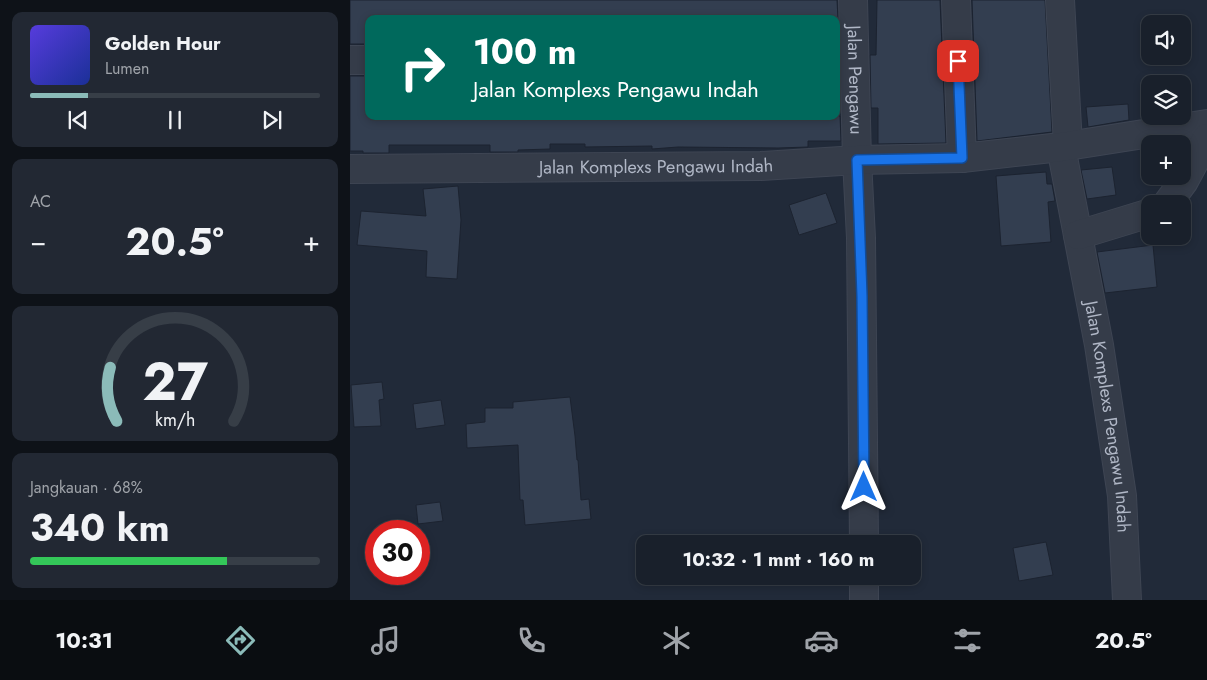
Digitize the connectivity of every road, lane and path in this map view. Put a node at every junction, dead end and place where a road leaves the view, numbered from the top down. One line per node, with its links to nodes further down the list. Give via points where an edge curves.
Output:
1 (853, 0): 4 (street, Jalan Pengawu)
2 (956, 0): 10 (street)
3 (1060, 0): 9 (street, Jalan Komplexs Pengawu Indah)
4 (845, 55): 11 (street, Jalan Pengawu)
5 (350, 60): 6 (street)
6 (365, 60)
7 (1207, 124): 9 (street, Jalan Komplexs Pengawu Indah)
8 (1207, 138): 13 (street)
9 (1065, 146): 10 (street, Jalan Komplexs Pengawu Indah); 15 (street, Jalan Komplexs Pengawu Indah)
10 (962, 158): 11 (street, Jalan Komplexs Pengawu Indah)
11 (857, 160): 12 (street, Jalan Komplexs Pengawu Indah, via 762,166); 16 (street, Jalan Pengawu, via 863,336)
12 (350, 169)
13 (1174, 195)
14 (1141, 216): 15 (street)
15 (1078, 235): 19 (street, Jalan Komplexs Pengawu Indah, via 1122,496)
16 (864, 535)
17 (864, 585): 18 (street)
18 (864, 600)
19 (1127, 600)

